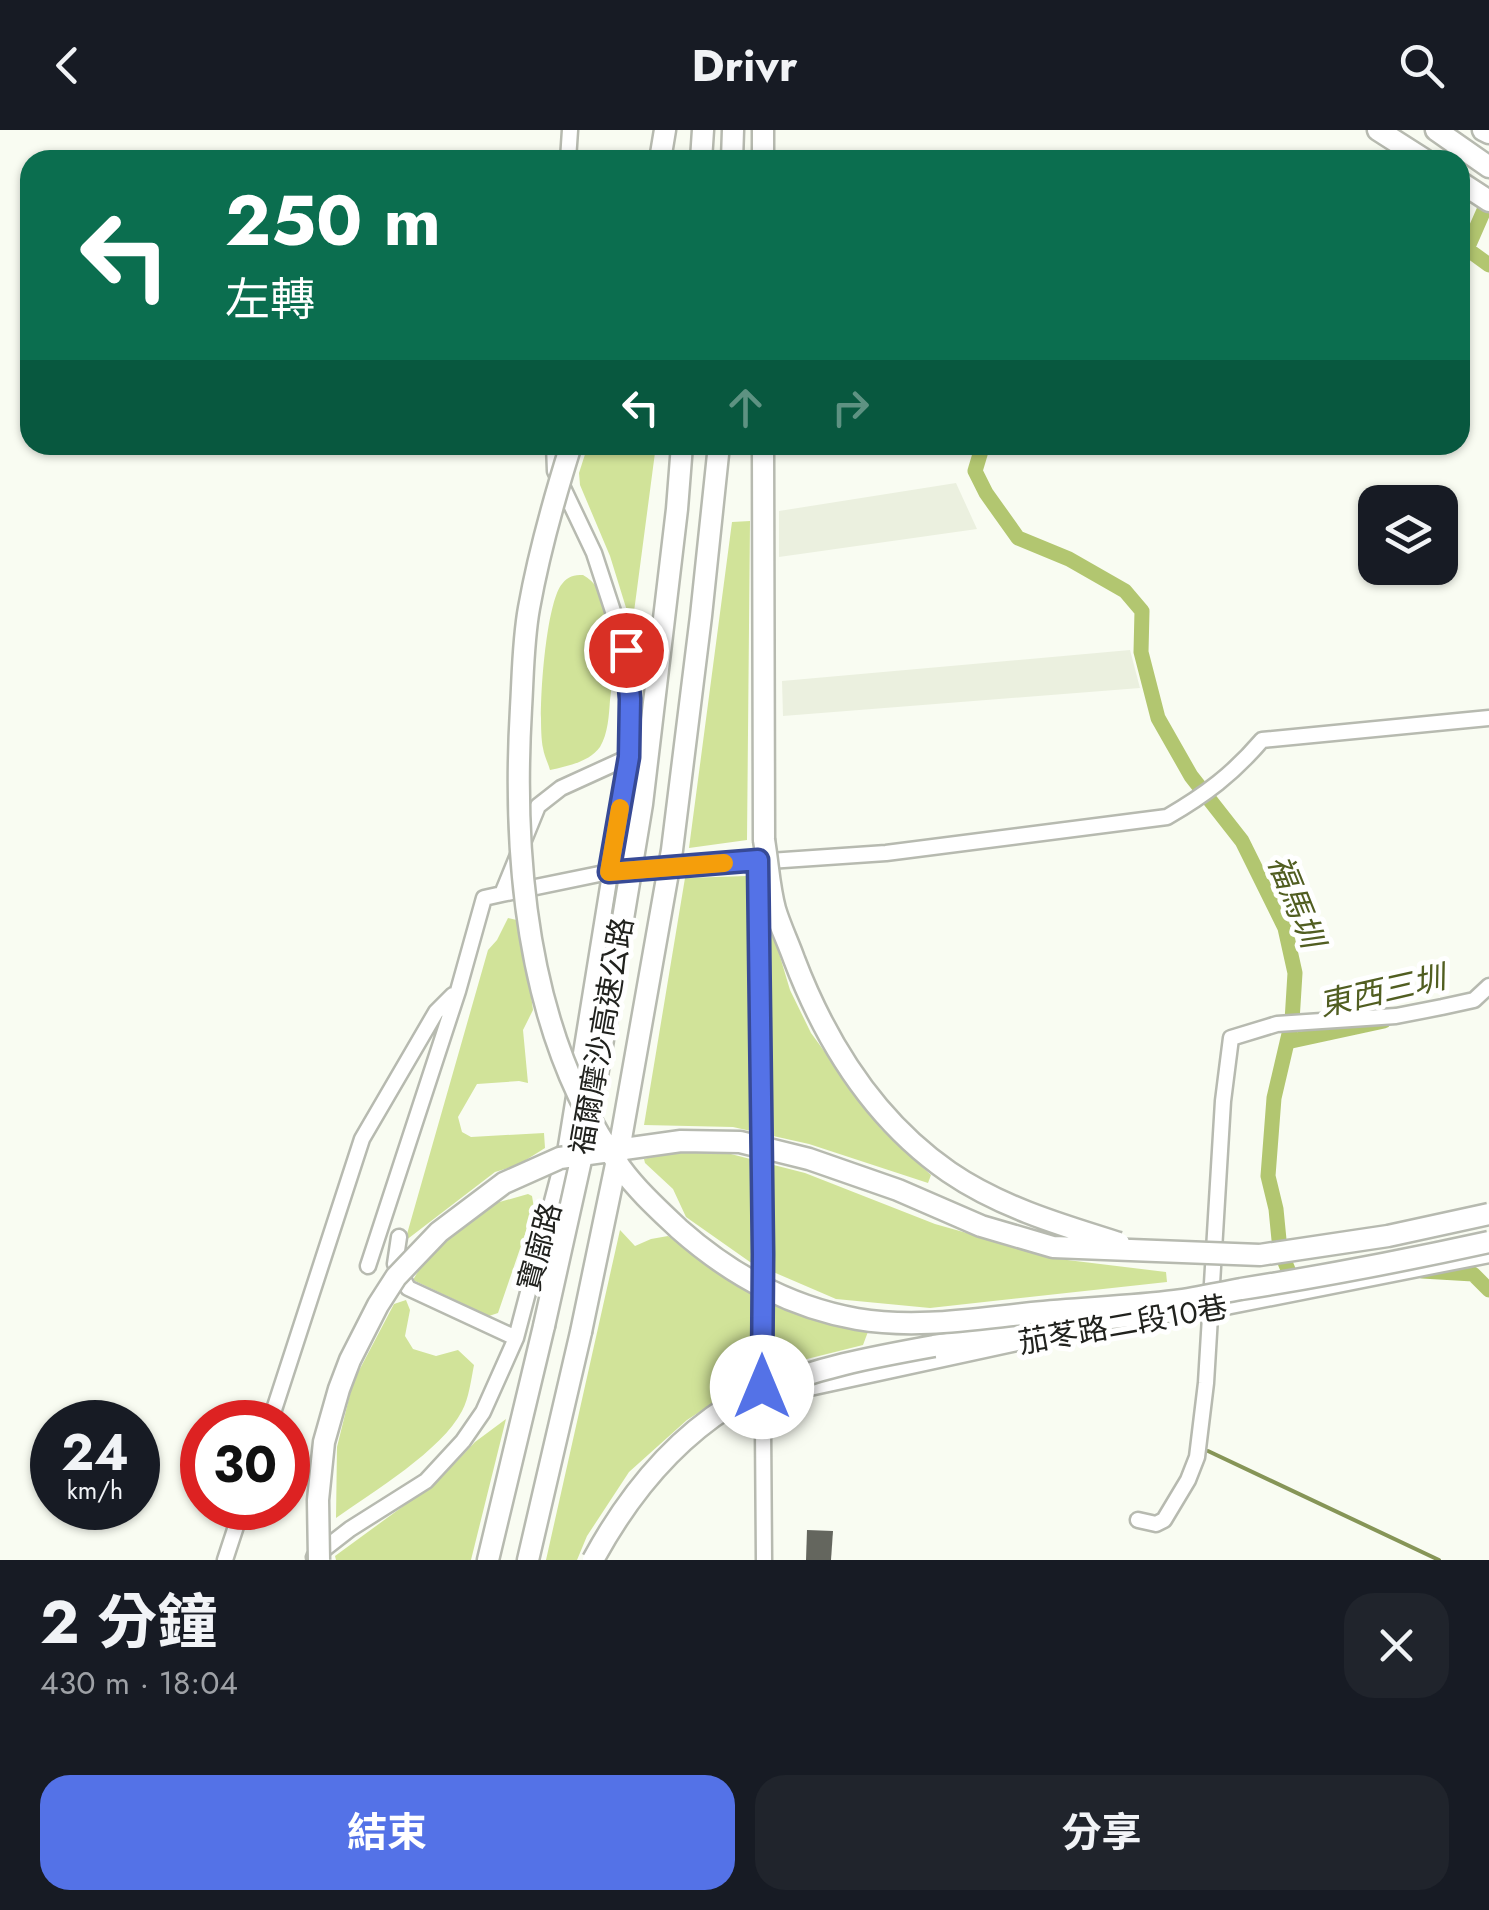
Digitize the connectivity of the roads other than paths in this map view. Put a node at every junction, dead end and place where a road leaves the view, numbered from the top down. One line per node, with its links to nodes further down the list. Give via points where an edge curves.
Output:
1 (1378, 130): 3 (highway)
2 (1436, 130): 4 (highway)
3 (1409, 150)
4 (1465, 150)
5 (554, 455): 11 (street, 寶廍路, via 626,650)
6 (568, 455): 23 (highway, bridge, via 528,612 518,753 523,867 529,924 558,1046 622,1170 701,1248 806,1307 900,1324)
7 (681, 455): 33 (highway, 福爾摩沙高速公路, bridge, via 642,804 589,1124)
8 (718, 455): 34 (highway, 福爾摩沙高速公路, bridge, via 672,850 602,1236)
9 (763, 455): 20 (highway, bridge, via 764,840 775,909 816,1013 872,1101 905,1139 952,1174 1042,1218)
10 (1489, 718): 12 (street, via 1262,740 1237,769 1167,818 886,852)
11 (629, 757): 13 (street, 寶廍路); 14 (street, via 538,806)
12 (758, 860): 13 (street); 27 (street)
13 (609, 872): 14 (street); 25 (street, 寶廍路, via 565,1152)
14 (502, 894): 16 (street, via 484,898)
15 (1489, 986): 24 (street, via 1474,1000 1442,1007 1277,1024 1231,1038)
16 (458, 991): 22 (street); 26 (street, via 436,1012 362,1139)
17 (1489, 1214): 20 (highway, bridge, via 1260,1255)
18 (399, 1237): 25 (street, via 395,1264 408,1288)
19 (1489, 1242): 23 (highway, bridge)
20 (1144, 1252): 32 (highway, bridge, via 1053,1247 740,1142 681,1141 560,1158 504,1184 439,1232 378,1305 350,1360 324,1442)
21 (1489, 1254): 24 (street, 茄苳路二段10巷)
22 (368, 1266)
23 (1119, 1307): 35 (highway, bridge, via 1044,1330 850,1361 730,1405 677,1446 637,1489)
24 (1211, 1310): 27 (street, 茄苳路二段10巷, via 1111,1321 810,1388); 28 (street, via 1197,1458 1164,1520)
25 (516, 1338): 31 (street, 寶廍路, via 463,1441 426,1481)
26 (277, 1400)
27 (762, 1414): 36 (street)
28 (1138, 1520)
29 (235, 1530): 30 (street)
30 (225, 1560)
31 (311, 1560)
32 (319, 1560)
33 (488, 1560)
34 (528, 1560)
35 (593, 1560)
36 (764, 1560)

